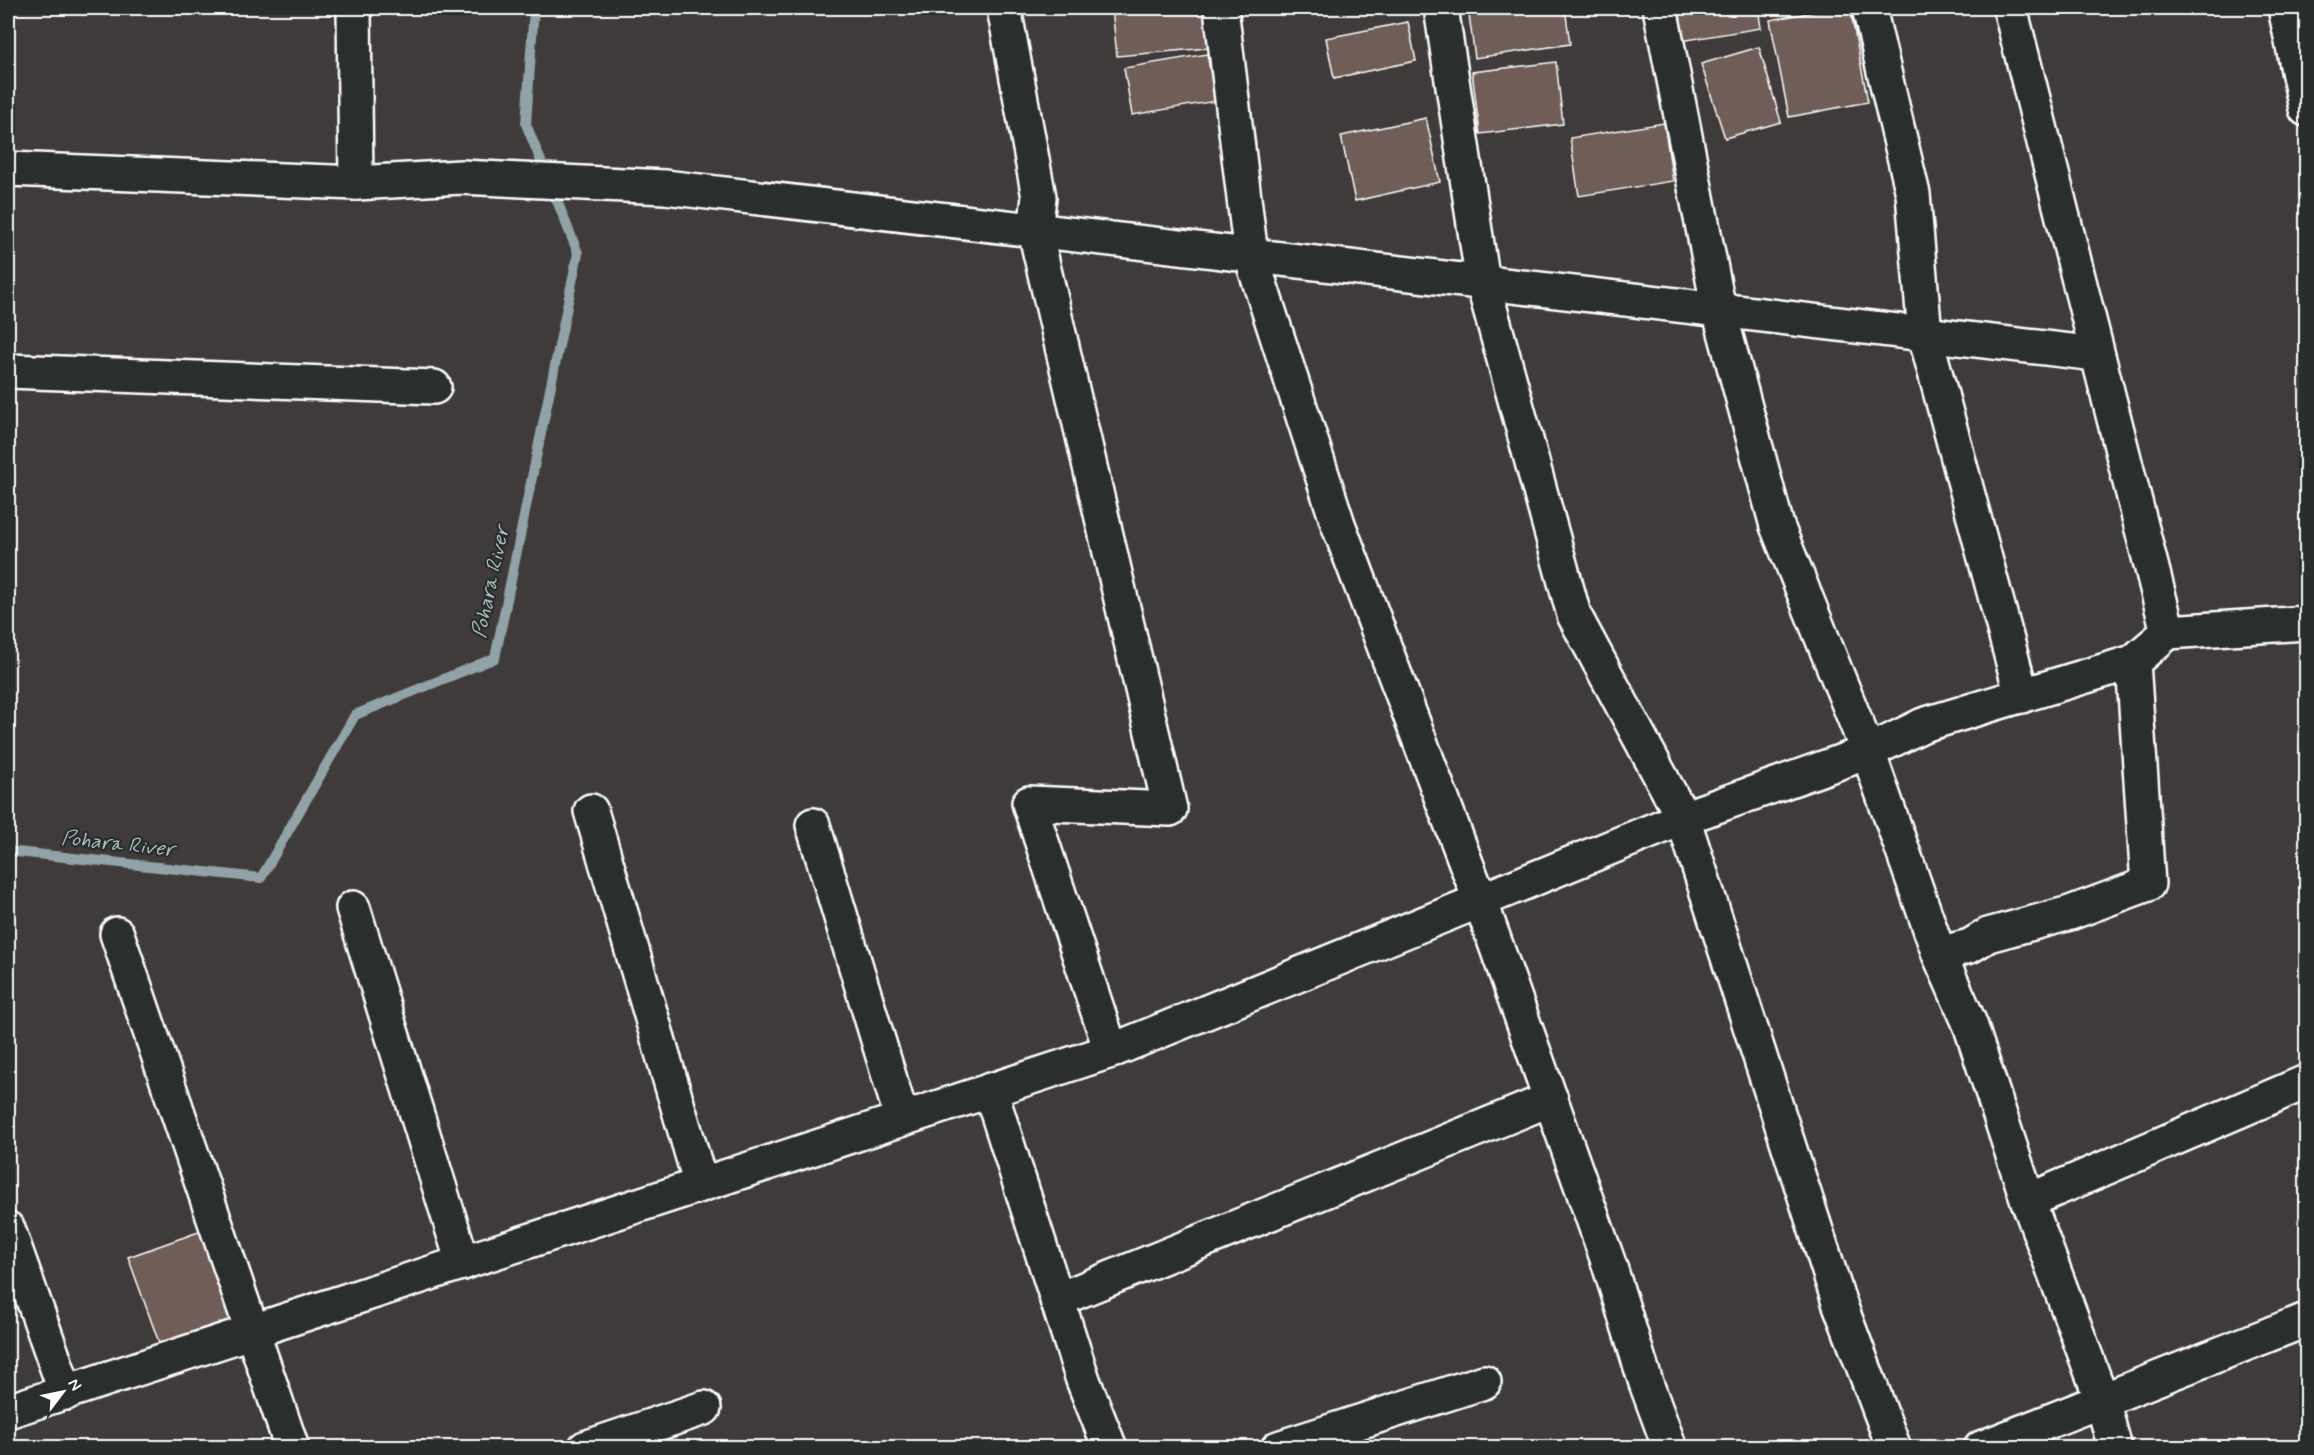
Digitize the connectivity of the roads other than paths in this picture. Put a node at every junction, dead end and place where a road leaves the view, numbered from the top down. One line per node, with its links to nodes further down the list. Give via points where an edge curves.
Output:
1 (354, 8): 11 (street)
2 (1004, 8): 12 (street, via 1039,197)
3 (1221, 8): 13 (street)
4 (1441, 8): 14 (street)
5 (1660, 8): 15 (street)
6 (1869, 8): 16 (street, via 1913,194)
7 (2010, 8): 17 (street)
8 (2286, 8): 9 (street)
9 (2307, 109)
10 (8, 169): 11 (street)
11 (356, 183): 12 (street, via 461,177 665,188)
12 (1035, 231): 13 (street); 32 (street, via 1170,809 1029,803)
13 (1251, 256): 14 (street); 28 (street, via 1338,524)
14 (1483, 283): 15 (street); 26 (street, via 1574,615)
15 (1719, 310): 16 (street); 24 (street, via 1777,526)
16 (1925, 335): 17 (street); 23 (street)
17 (2096, 354): 21 (street)
18 (8, 371): 19 (street)
19 (434, 387)
20 (2307, 623): 21 (street)
21 (2168, 632): 22 (street)
22 (2133, 662): 23 (street); 31 (street, via 2148,884 2070,913 1988,934 1970,946)
23 (2022, 696): 24 (street, via 1923,725)
24 (1868, 752): 26 (street); 31 (street)
25 (591, 811): 37 (street)
26 (1683, 818): 28 (street); 54 (street, via 1839,1302)
27 (813, 825): 36 (street)
28 (1480, 900): 32 (street); 35 (street)
29 (352, 908): 40 (street)
30 (117, 934): 43 (street)
31 (1939, 954): 38 (street, via 1970,1024)
32 (1112, 1051): 34 (street)
33 (2307, 1082): 38 (street)
34 (990, 1090): 36 (street); 41 (street)
35 (1551, 1099): 41 (street); 53 (street)
36 (902, 1119): 37 (street)
37 (701, 1185): 40 (street)
38 (2028, 1201): 46 (street)
39 (8, 1229): 45 (street)
40 (463, 1263): 43 (street)
41 (1057, 1300): 51 (street)
42 (2307, 1320): 46 (street)
43 (253, 1332): 45 (street); 49 (street)
44 (1484, 1382): 52 (street)
45 (66, 1393): 48 (street)
46 (2102, 1400): 55 (street); 56 (street)
47 (704, 1407): 50 (street)
48 (8, 1412)
49 (292, 1448)
50 (585, 1448)
51 (1110, 1448)
52 (1278, 1448)
53 (1670, 1448)
54 (1894, 1448)
55 (1981, 1448)
56 (2115, 1448)

